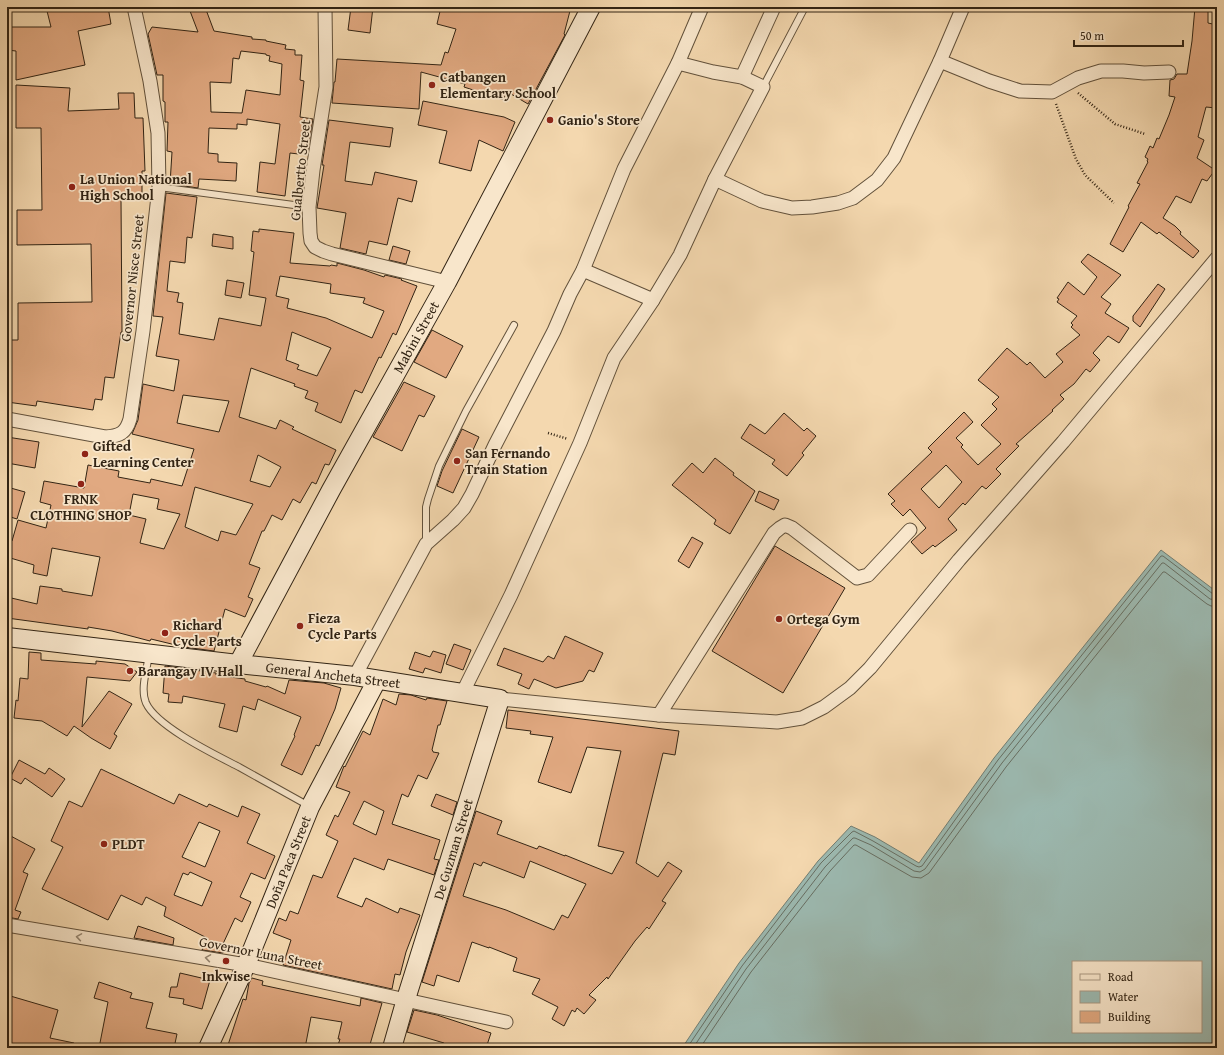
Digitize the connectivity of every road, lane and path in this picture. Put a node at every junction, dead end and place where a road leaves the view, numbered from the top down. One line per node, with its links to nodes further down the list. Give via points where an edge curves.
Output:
1 (134, 7): 17 (street, Governor Nisce Street, via 158,133)
2 (325, 7): 19 (street, Gualbertto Street, via 326,88)
3 (591, 7): 22 (street, Mabini Street)
4 (702, 7): 9 (street)
5 (774, 7): 11 (street)
6 (805, 7): 13 (lane)
7 (963, 7): 8 (street)
8 (940, 61): 14 (street, via 1020,91); 16 (street, via 894,158 877,180 853,198 832,204 792,208 762,201)
9 (678, 63): 11 (street); 21 (street, via 624,169)
10 (1169, 72): 12 (street, via 1101,71)
11 (742, 77): 13 (street)
12 (1066, 84): 14 (street); 15 (path, via 1115,124)
13 (763, 87): 16 (street)
14 (1052, 92): 18 (path, via 1084,175)
15 (1144, 134)
16 (715, 179): 23 (street, via 680,255)
17 (158, 187): 19 (lane); 25 (street, Governor Nisce Street, via 143,331 128,428 115,437 105,437)
18 (1114, 203)
19 (309, 207): 22 (street, Gualbertto Street, via 311,241 315,247)
20 (1217, 258): 37 (street, General Ancheta Street, via 1063,442 958,560 870,668 850,688 824,707 802,718 777,722)
21 (583, 270): 23 (street); 29 (street, via 464,508)
22 (446, 282): 32 (street, Mabini Street)
23 (653, 300): 27 (street, via 614,358)
24 (514, 325): 29 (lane, via 439,466 426,508)
25 (7, 419)
26 (548, 433): 27 (path)
27 (580, 443): 35 (street, via 511,595)
28 (910, 530): 37 (street, via 868,575 857,578 792,528 786,525 780,528 774,533)
29 (426, 544): 33 (street)
30 (7, 637): 31 (street, General Ancheta Street)
31 (150, 653): 32 (street, General Ancheta Street); 38 (lane, via 144,694 155,715 193,742)
32 (238, 664): 33 (street, General Ancheta Street)
33 (355, 676): 34 (street, General Ancheta Street)
34 (377, 680): 35 (street, General Ancheta Street); 38 (street, Doña Paca Street)
35 (463, 692): 36 (street, General Ancheta Street)
36 (500, 699): 37 (street, General Ancheta Street); 41 (street, De Guzman Street)
37 (659, 715)
38 (310, 807): 40 (street, Doña Paca Street)
39 (7, 925): 40 (street, Governor Luna Street, one-way to 39)
40 (246, 965): 41 (street, Governor Luna Street); 43 (street, Doña Paca Street)
41 (406, 999): 42 (street, Governor Luna Street); 44 (street, De Guzman Street)
42 (506, 1022)
43 (208, 1048)
44 (392, 1048)

